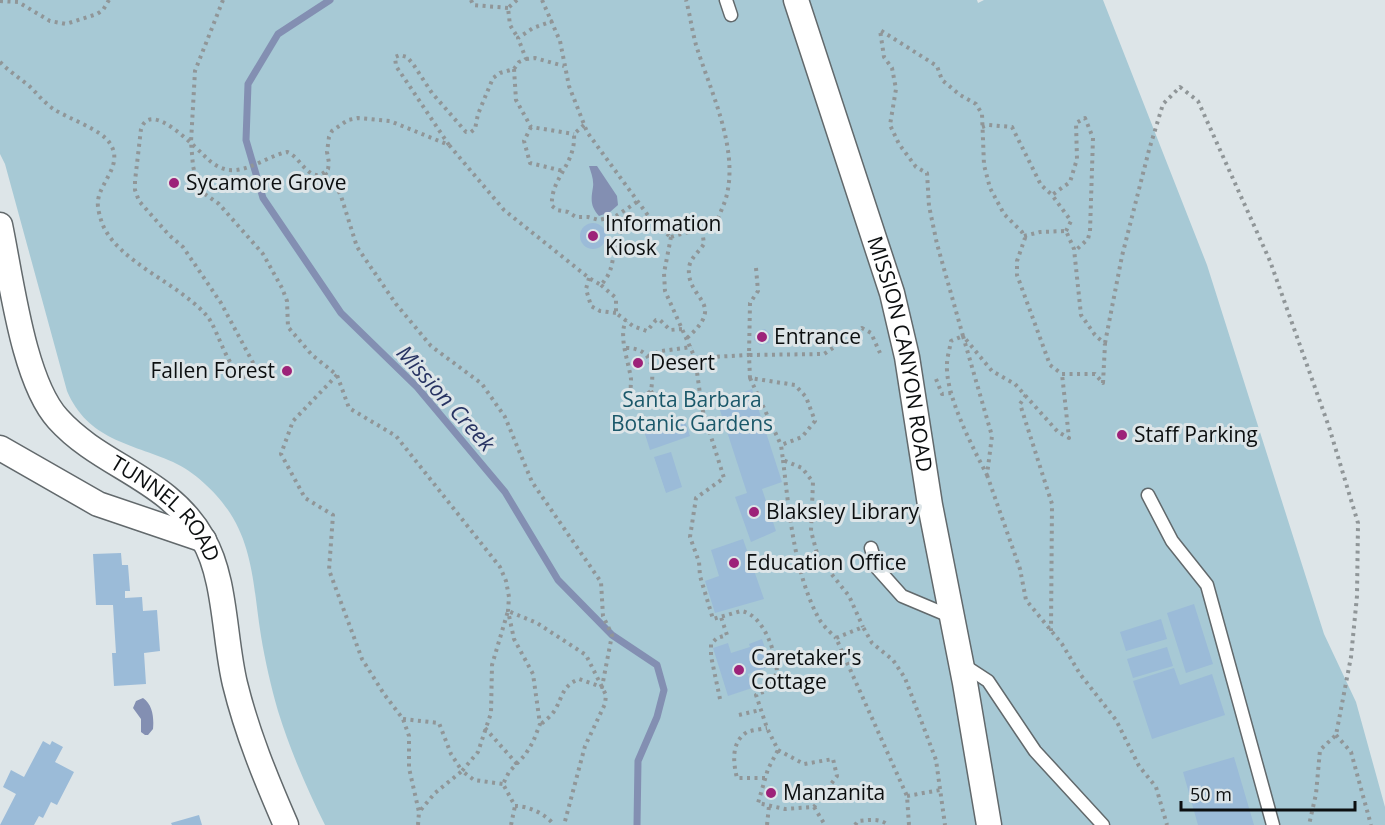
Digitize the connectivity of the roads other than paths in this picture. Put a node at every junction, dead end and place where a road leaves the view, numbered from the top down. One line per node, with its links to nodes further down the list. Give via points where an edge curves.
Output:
1 (726, 0): 3 (lane)
2 (796, 0): 9 (street, MISSION CANYON ROAD, via 892,292)
3 (731, 15)
4 (0, 225): 7 (street, TUNNEL ROAD, via 19,321 44,401 69,431 176,503)
5 (0, 448): 7 (street, via 99,504)
6 (1148, 495): 14 (lane, via 1172,541 1207,585)
7 (204, 540): 11 (street, TUNNEL ROAD, via 217,576 235,685 260,763)
8 (871, 548): 9 (lane, via 877,568 902,596)
9 (952, 616): 10 (street, MISSION CANYON ROAD)
10 (961, 664): 12 (street, MISSION CANYON ROAD); 13 (lane, via 988,681 1035,751)
11 (286, 825)
12 (989, 825)
13 (1103, 825)
14 (1273, 825)

